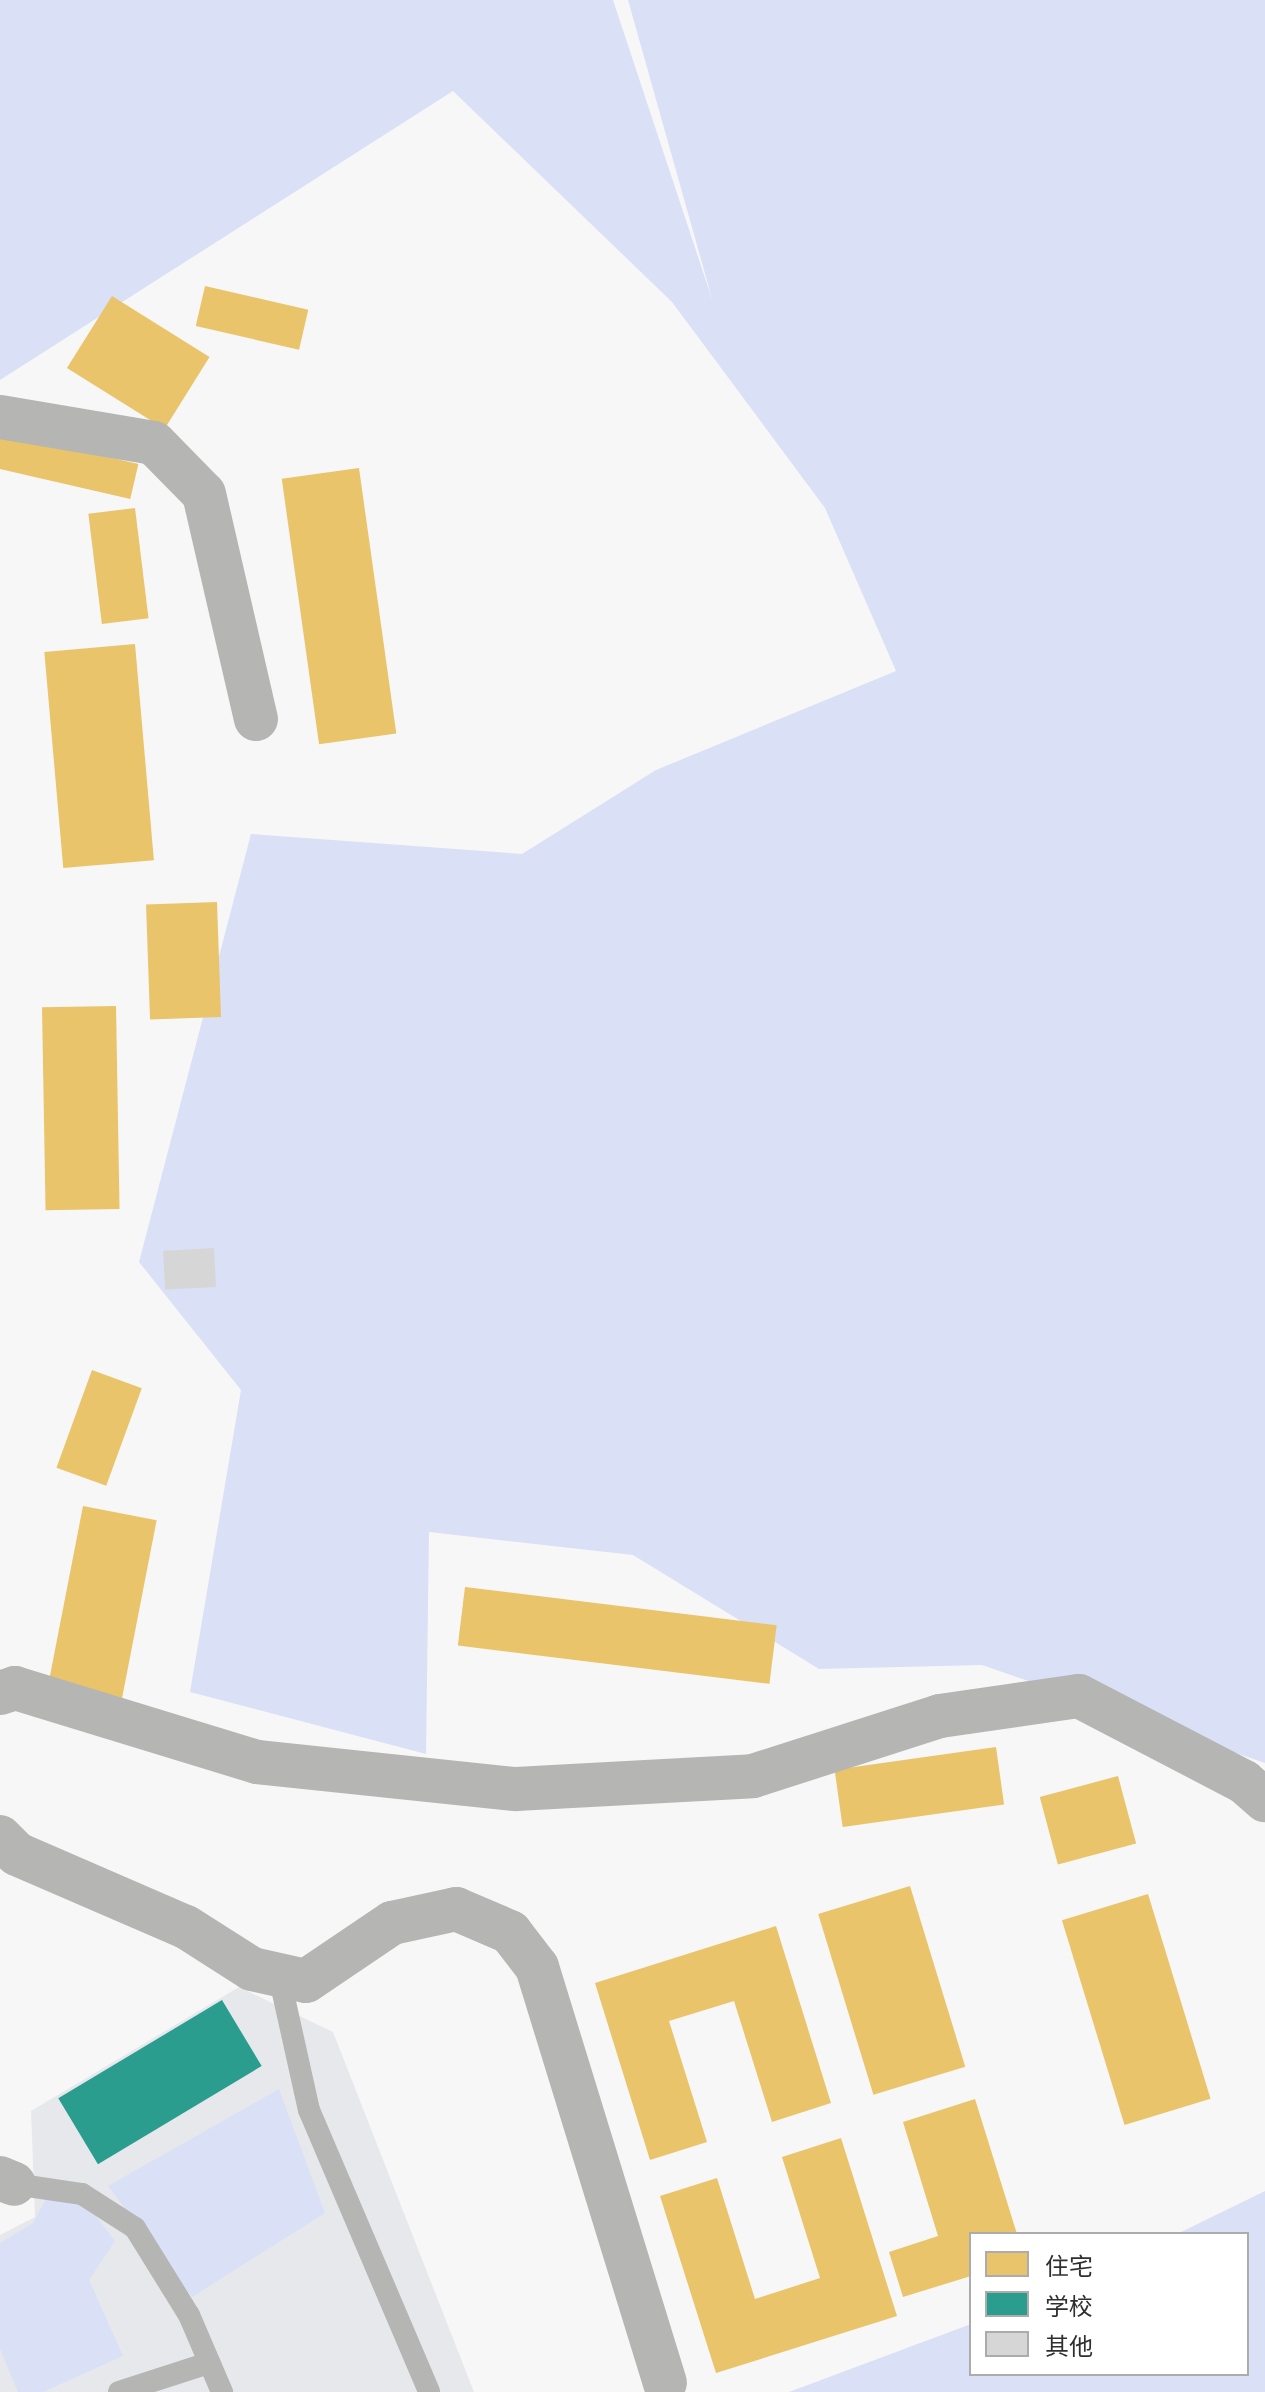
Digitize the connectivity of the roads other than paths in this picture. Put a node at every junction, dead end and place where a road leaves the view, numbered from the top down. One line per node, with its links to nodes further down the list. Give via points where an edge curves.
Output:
1 (0, 417): 2 (street, via 154,443 204,494)
2 (256, 719)
3 (0, 1693): 4 (street, via 15,1688 257,1762 516,1789 753,1776 940,1716 1079,1696 1244,1782)
4 (1265, 1800)
5 (0, 1837): 6 (street, via 17,1854 186,1927 252,1969)
6 (279, 1975): 9 (street, via 306,1981 392,1923 456,1909 510,1932 537,1967); 12 (lane, via 309,2110)
7 (7, 2181): 8 (lane, via 82,2194 135,2228)
8 (209, 2363): 10 (lane); 11 (lane)
9 (665, 2383)
10 (119, 2392)
11 (222, 2392)
12 (429, 2392)

